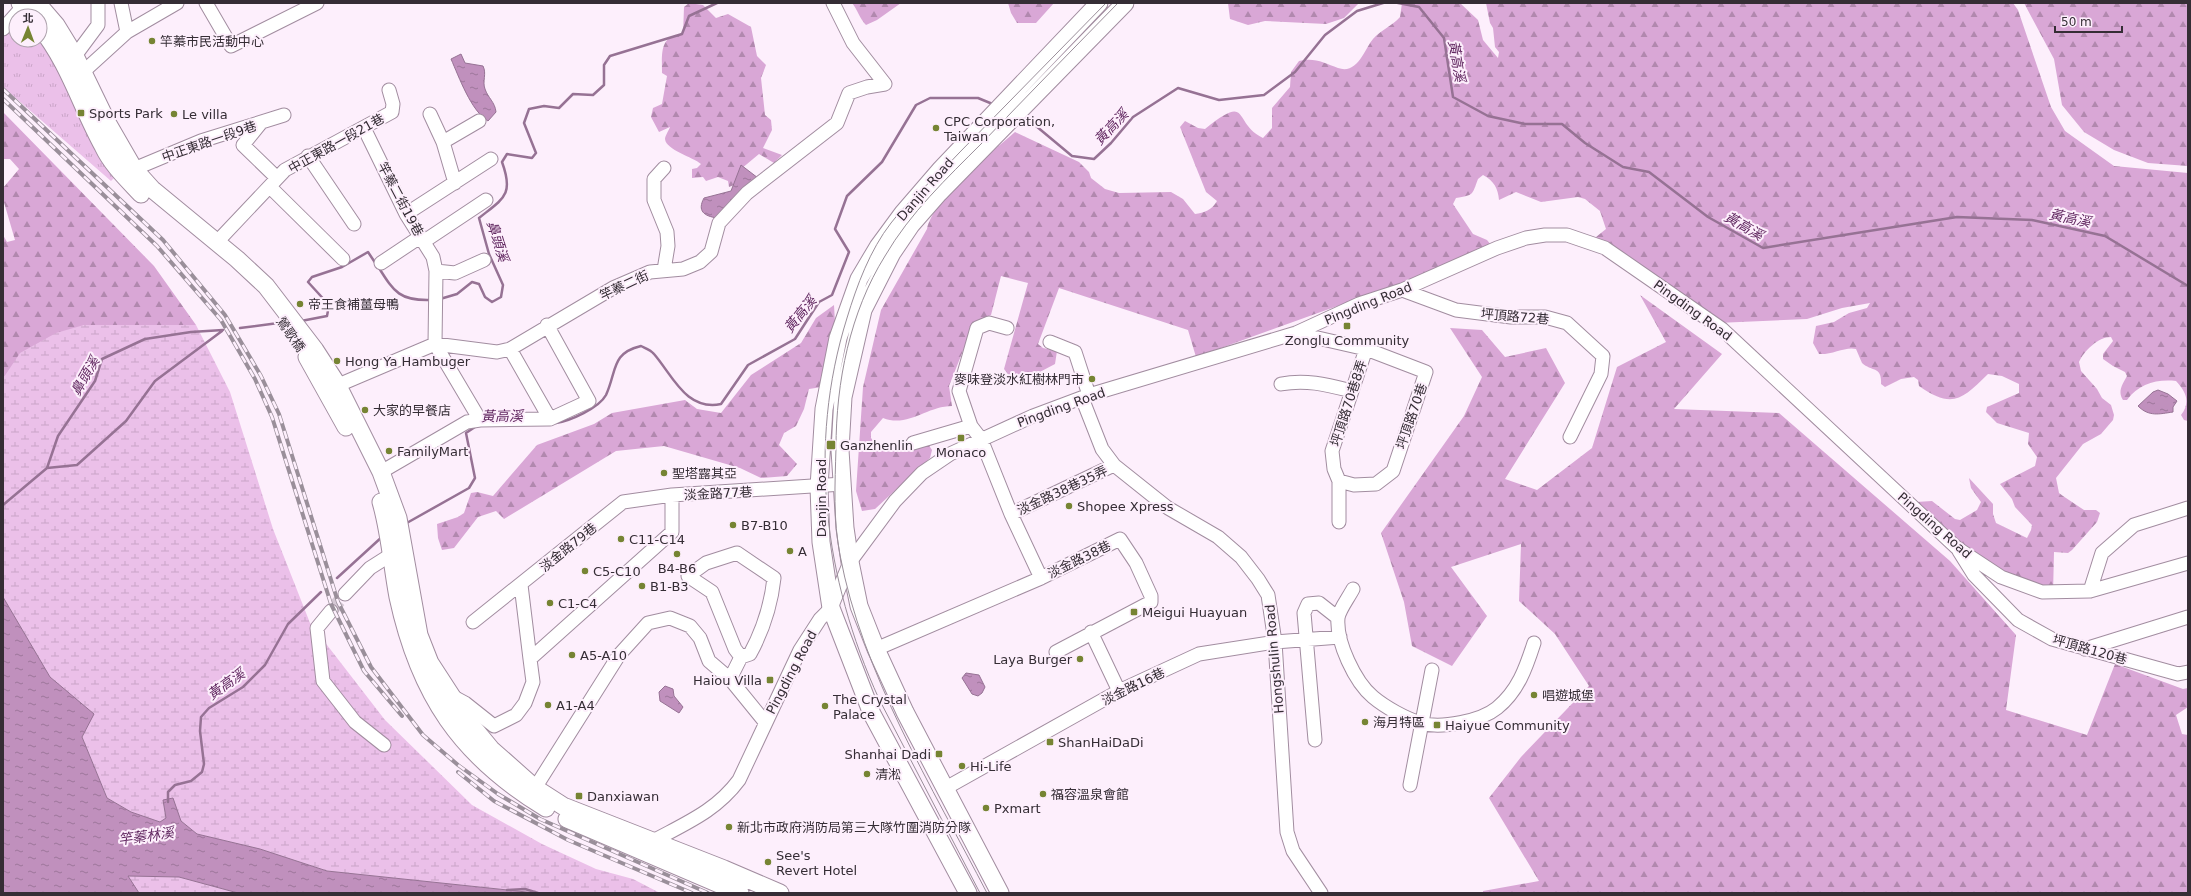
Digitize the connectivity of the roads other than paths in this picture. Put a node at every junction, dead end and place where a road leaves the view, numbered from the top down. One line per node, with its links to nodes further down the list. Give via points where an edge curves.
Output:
1 (98, 3): 13 (street, via 98,25)
2 (121, 3): 11 (street)
3 (177, 3): 11 (street)
4 (206, 3): 5 (street, via 231,46)
5 (317, 3)
6 (833, 3): 36 (street, 竿蓁二街, via 853,43 885,84 849,93 837,123 747,193 719,223 711,252 700,262 682,269)
7 (1099, 3): 61 (main road, Danjin Road, via 941,169 903,213 859,279 838,338 828,381)
8 (1125, 3): 60 (main road, Danjin Road, via 939,193 911,225 892,253 863,310 844,397 840,450)
9 (27, 6): 10 (street); 13 (main road, via 56,25)
10 (3, 29)
11 (127, 32): 14 (street)
12 (48, 37): 14 (main road)
13 (75, 56): 14 (main road)
14 (77, 74): 25 (main road); 39 (main road, via 103,147 118,169 141,194)
15 (389, 90): 20 (street, 中正東路一段21巷, via 393,104 392,112)
16 (430, 114): 21 (street)
17 (284, 115): 19 (street, 中正東路一段9巷)
18 (479, 121): 21 (street)
19 (260, 124): 25 (street, 中正東路一段9巷, via 201,141); 26 (street, via 243,145)
20 (364, 128): 22 (street, 中正東路一段21巷); 29 (street, 竿蓁二街19巷)
21 (443, 142): 27 (street)
22 (308, 156): 26 (street, 中正東路一段21巷, via 285,170); 30 (street)
23 (490, 160): 27 (street)
24 (664, 168): 36 (street, via 654,179 654,200 667,232 668,246)
25 (134, 169): 32 (main road, via 152,189)
26 (274, 182): 32 (street, 中正東路一段21巷); 33 (street)
27 (455, 183): 29 (street)
28 (486, 200): 31 (street)
29 (406, 214): 31 (street, 竿蓁二街19巷)
30 (354, 224)
31 (422, 239): 35 (street); 37 (street, 竿蓁二街19巷, via 433,257)
32 (216, 243): 39 (main road, via 266,286)
33 (343, 259)
34 (484, 260): 37 (street, via 455,273)
35 (381, 263)
36 (664, 270): 40 (street, 竿蓁二街, via 650,272 613,288)
37 (436, 271): 44 (street, 竿蓁二街19巷)
38 (1402, 290): 42 (street, Pingding Road, via 1359,304); 54 (street, 坪頂路72巷, via 1456,310 1511,317 1545,317 1567,323 1603,356 1601,374); 67 (street, Pingding Road, via 1496,248 1526,238 1545,235 1567,236 1605,248 1722,329)
39 (280, 311): 48 (main road, 鶯歌橋, via 311,353)
40 (548, 325): 45 (street, 竿蓁二街); 51 (street, via 589,401)
41 (1007, 328): 53 (street, via 989,323 977,328 959,391)
42 (1296, 333): 46 (street, 坪頂路70巷); 50 (street, Pingding Road)
43 (1050, 342): 50 (street, Hongshulin Road, via 1076,352)
44 (435, 344): 45 (street, 竿蓁二街, via 497,352); 48 (street, 竿蓁二街); 52 (street)
45 (510, 349): 51 (street)
46 (1366, 349): 49 (street, 坪頂路70巷8弄); 59 (street, 坪頂路70巷, via 1426,372 1392,472 1376,484)
47 (1281, 384): 49 (street, via 1294,381 1315,382)
48 (331, 388): 58 (main road); 65 (main road)
49 (1352, 391): 59 (street, 坪頂路70巷8弄, via 1332,451 1334,469)
50 (1085, 396): 55 (street, Pingding Road); 57 (street, Hongshulin Road, via 1099,443)
51 (550, 419): 52 (street)
52 (480, 420): 58 (street, via 467,422)
53 (971, 426): 55 (street); 56 (street)
54 (1570, 437)
55 (981, 439): 64 (street); 69 (street, Pingding Road, via 950,454 922,473 895,501)
56 (913, 443)
57 (1114, 465): 64 (street, 淡金路38巷35弄); 84 (street, Hongshulin Road, via 1168,508 1218,537 1241,557 1268,595)
58 (380, 472): 65 (main road)
59 (1339, 481): 66 (street)
60 (843, 484): 61 (street, 淡金路77巷); 69 (main road, Danjin Road)
61 (819, 487): 62 (street, 淡金路77巷); 76 (main road, Danjin Road, via 821,542)
62 (672, 495): 72 (street, 淡金路79巷, via 623,502); 90 (street, 淡金路77巷, via 672,532)
63 (2188, 508): 74 (street, via 2134,525 2102,553)
64 (1010, 514): 71 (street)
65 (392, 519): 68 (main road)
66 (1339, 522)
67 (1957, 548): 74 (street, Pingding Road, via 2001,577 2042,592); 87 (street, 坪頂路120巷, via 1974,575 2018,620 2052,639)
68 (398, 556): 75 (street, via 370,568); 95 (main road, via 419,635 430,663); 103 (main road, via 401,610 418,667 435,700 458,734 480,759 529,798 554,814)
69 (850, 562): 76 (street, Pingding Road); 86 (main road, Danjin Road, via 859,606)
70 (2188, 563): 74 (street, Pingding Road)
71 (1041, 578): 81 (street, 淡金路38巷, via 1120,539 1138,562 1151,602); 86 (street, 淡金路38巷)
72 (521, 585): 80 (street, 淡金路79巷); 90 (street)
73 (1353, 589): 79 (street)
74 (2090, 591)
75 (345, 594)
76 (831, 608): 96 (street, Pingding Road, via 820,619 800,650); 106 (main road, Danjin Road, via 872,714)
77 (331, 611): 99 (street, via 317,628 323,681 355,722)
78 (2188, 617): 87 (street)
79 (1338, 618): 82 (street); 83 (street, via 1319,603 1308,604 1304,613)
80 (473, 622)
81 (1091, 632): 88 (street, 淡金路38巷); 94 (street)
82 (1340, 637): 83 (street, 淡金路16巷); 97 (street, via 1345,657 1373,697)
83 (1306, 639): 84 (street, 淡金路16巷); 98 (street)
84 (1275, 642): 94 (street, 淡金路16巷, via 1199,654); 108 (street, Hongshulin Road, via 1287,832 1293,851)
85 (1534, 643): 97 (street, via 1525,672 1514,691 1496,709 1449,725)
86 (876, 649): 102 (main road, Danjin Road)
87 (2085, 649): 92 (street, 坪頂路120巷, via 2178,674)
88 (1056, 652)
89 (741, 657): 89 (street, via 735,649 712,592 688,576 706,563 737,553 774,578 772,600 760,635 750,654); 93 (street)
90 (530, 659): 95 (street, via 533,682 525,703 516,715 503,723 494,726 465,703)
91 (1432, 670): 97 (street)
92 (2188, 672)
93 (730, 679): 96 (street); 101 (street, via 709,661 700,638 690,626 670,618 648,623 619,655)
94 (1120, 691): 102 (street, 淡金路16巷)
95 (450, 696): 101 (main road, via 491,749)
96 (765, 722): 103 (street, Pingding Road, via 739,780 728,795 710,810)
97 (1421, 724): 100 (street)
98 (1315, 740)
99 (384, 745)
100 (1410, 784)
101 (535, 788): 103 (main road, via 563,806)
102 (944, 789): 107 (main road, Danjin Road)
103 (649, 848): 104 (main road); 105 (main road)
104 (740, 893)
105 (780, 893)
106 (968, 893)
107 (1000, 893)
108 (1321, 893)

